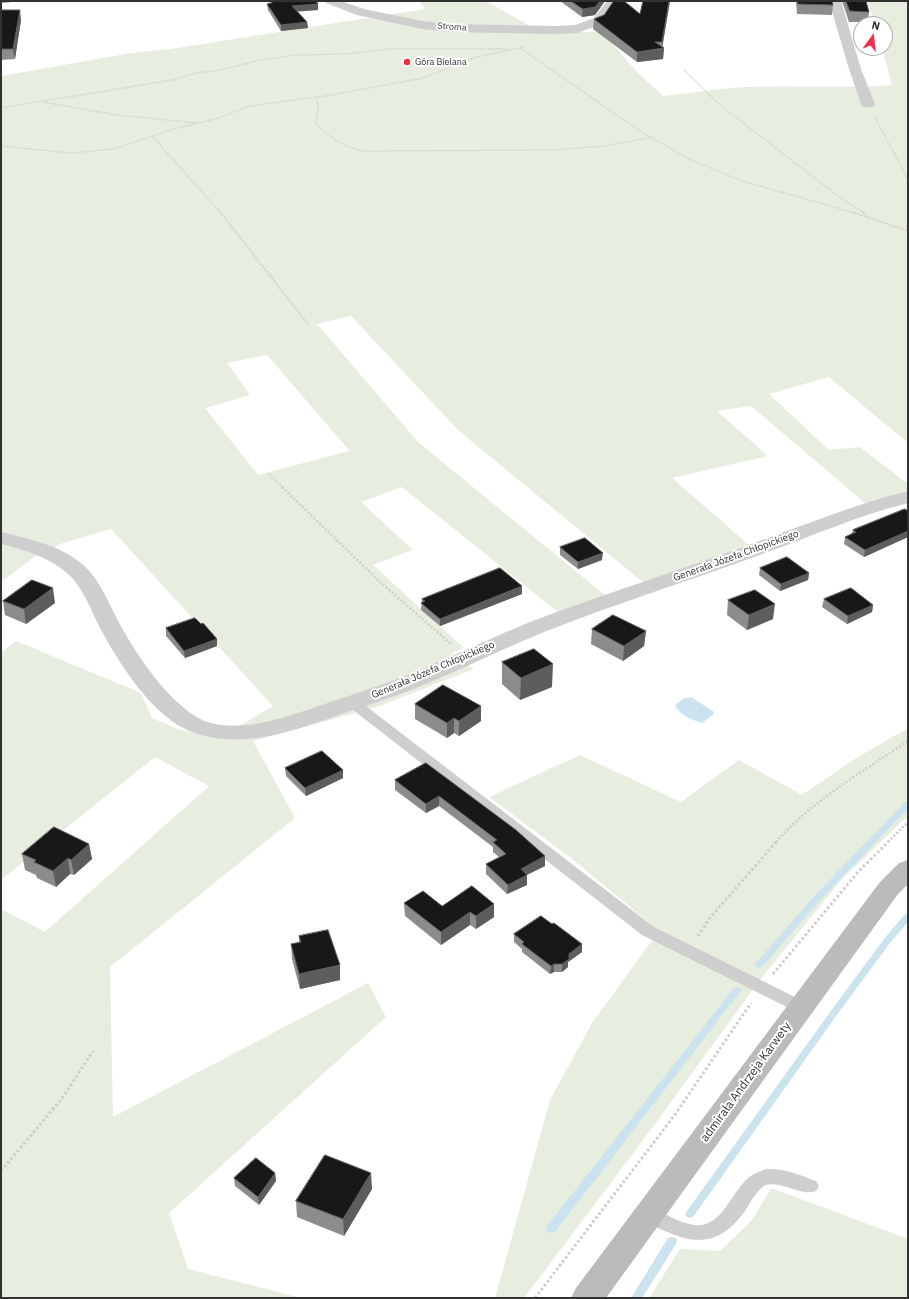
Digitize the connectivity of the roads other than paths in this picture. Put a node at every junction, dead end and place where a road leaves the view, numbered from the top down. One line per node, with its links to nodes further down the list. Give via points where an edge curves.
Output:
1 (330, 1): 2 (street, Stroma, via 361,12 422,25 549,30 577,29 598,21)
2 (613, 1)
3 (835, 1): 4 (street)
4 (868, 104)
5 (908, 497): 7 (street, Generała Józefa Chłopickiego, via 837,519 534,628)
6 (1, 538): 7 (street, Generała Józefa Chłopickiego, via 45,551 70,564 87,582 119,645 162,699 181,717 193,724 231,732 265,729)
7 (353, 703): 9 (lane, via 648,931)
8 (908, 869): 9 (main road, admirała Andrzeja Karwety, via 889,888)
9 (801, 1007): 11 (main road, admirała Andrzeja Karwety)
10 (810, 1186): 11 (lane, via 775,1176 759,1180 745,1192 735,1210 711,1231 695,1234 676,1228)
11 (649, 1214): 12 (main road, admirała Andrzeja Karwety)
12 (587, 1298)

